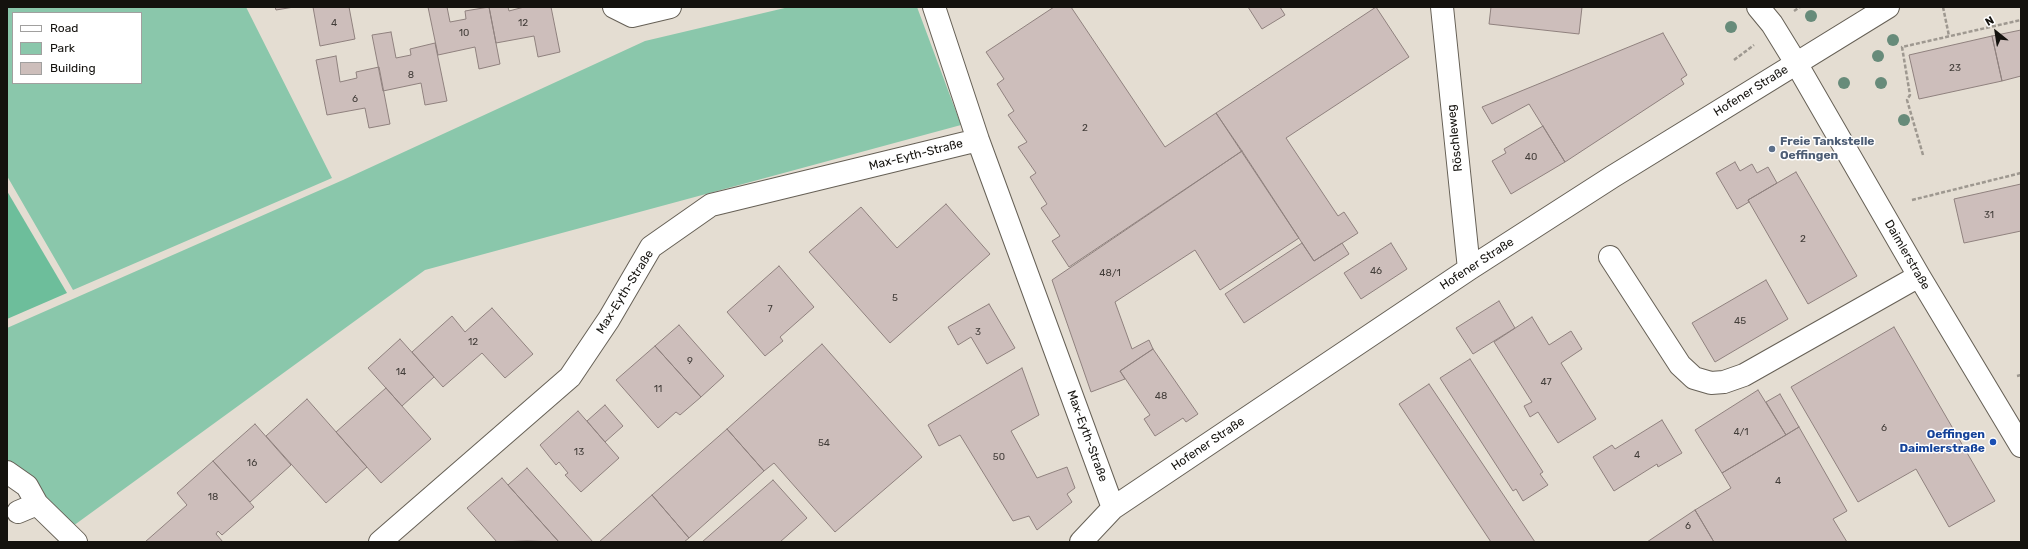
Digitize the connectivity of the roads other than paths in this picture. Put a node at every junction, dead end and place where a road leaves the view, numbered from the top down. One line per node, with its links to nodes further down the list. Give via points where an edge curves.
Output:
1 (614, 7): 2 (street, via 632,16)
2 (670, 7)
3 (934, 7): 8 (street, Max-Eyth-Straße)
4 (1442, 7): 10 (street, Röschleweg)
5 (1758, 7): 7 (street, Daimlerstraße, via 1772,24)
6 (1888, 7): 7 (street, Hofener Straße)
7 (1796, 63): 10 (street, Hofener Straße); 11 (street, Daimlerstraße)
8 (978, 140): 14 (street, Max-Eyth-Straße); 16 (street, Max-Eyth-Straße, via 711,205 651,247 609,319 570,377)
9 (1610, 257): 11 (street, via 1680,365 1694,378 1711,383 1744,376)
10 (1469, 269): 14 (street, Hofener Straße)
11 (1919, 276): 12 (street, Daimlerstraße)
12 (2021, 446)
13 (7, 472): 15 (street, via 27,486 27,508)
14 (1113, 508): 17 (street, Hofener Straße)
15 (65, 539)
16 (380, 542)
17 (1081, 542)

